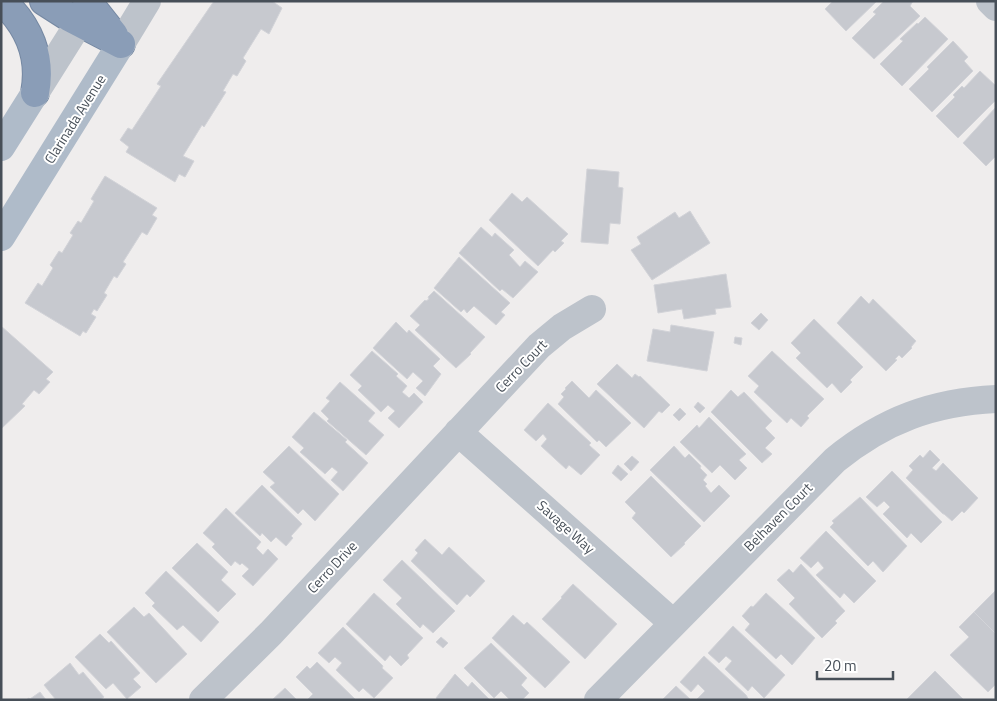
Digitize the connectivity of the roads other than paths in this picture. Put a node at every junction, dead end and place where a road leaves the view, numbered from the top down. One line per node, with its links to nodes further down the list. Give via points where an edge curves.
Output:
1 (2, 1): 8 (highway, via 15,14 31,40 37,68)
2 (44, 1): 6 (highway)
3 (148, 1): 7 (street, Clarinada Avenue)
4 (990, 1): 5 (street)
5 (996, 7)
6 (87, 8): 7 (highway); 8 (street)
7 (121, 44): 10 (main road, Clarinada Avenue)
8 (35, 93): 9 (main road)
9 (1, 147)
10 (1, 237)
11 (592, 309): 13 (street, Cerro Court, via 539,346)
12 (996, 399): 14 (street, Belhaven Court, via 971,400 909,415 854,444)
13 (458, 432): 14 (street, Savage Way); 15 (street, Cerro Drive)
14 (673, 623): 16 (street, Belhaven Court)
15 (203, 700)
16 (598, 700)

